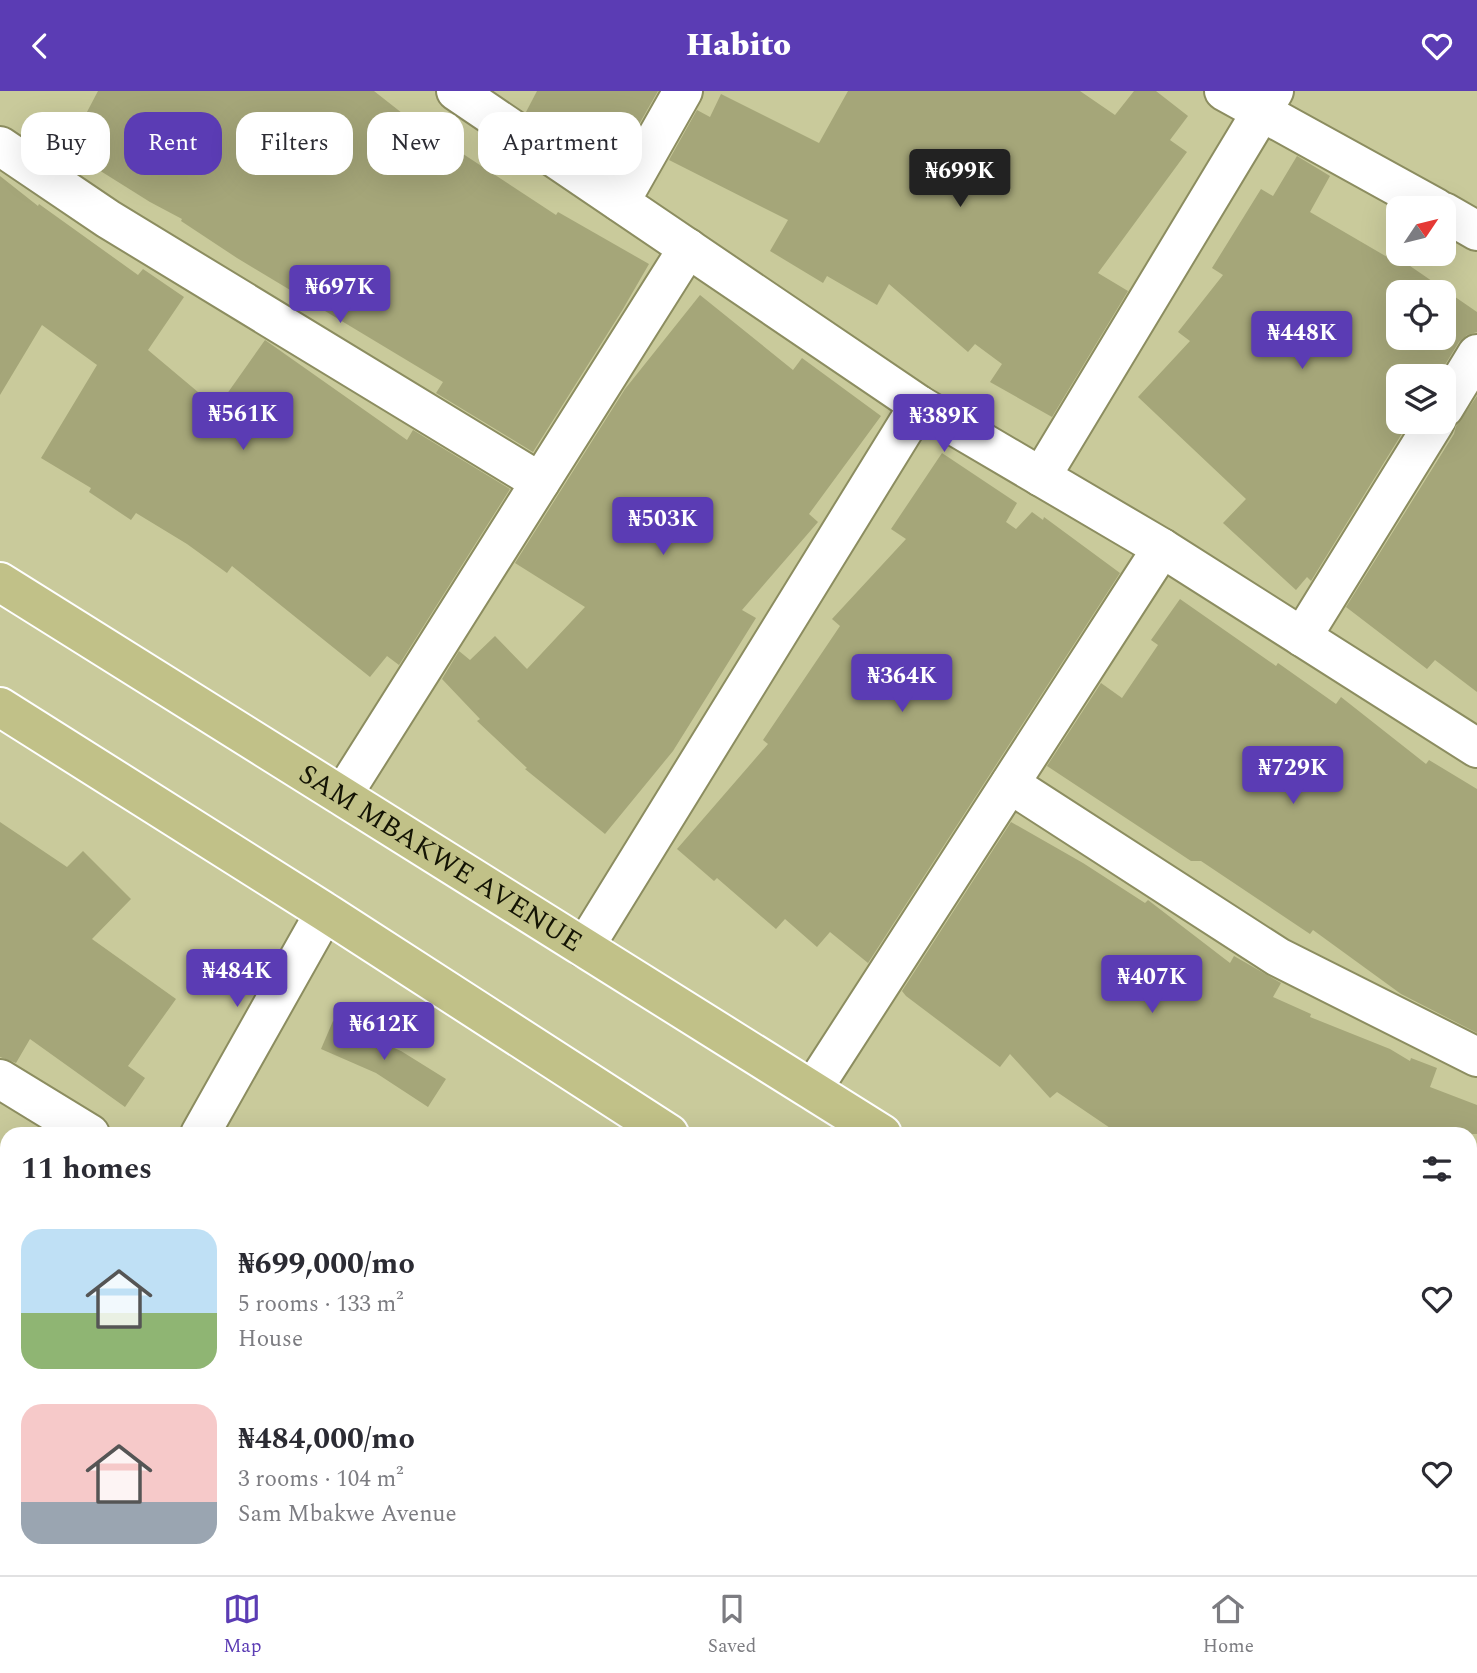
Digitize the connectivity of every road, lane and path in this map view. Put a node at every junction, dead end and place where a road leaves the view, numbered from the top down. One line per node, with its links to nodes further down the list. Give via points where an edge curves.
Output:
1 (456, 91): 7 (street)
2 (683, 91): 7 (street)
3 (1224, 91): 4 (street)
4 (1268, 102): 6 (street); 15 (street)
5 (0, 146): 16 (street, via 108,219)
6 (1417, 196)
7 (620, 202): 10 (street)
8 (1456, 219): 9 (street)
9 (1477, 231)
10 (688, 248): 13 (street); 16 (street)
11 (1477, 354): 12 (street)
12 (1456, 388)
13 (919, 405): 15 (street); 25 (street)
14 (1428, 434): 19 (street)
15 (1041, 477): 17 (street)
16 (540, 482): 23 (street)
17 (1162, 548): 19 (street); 22 (street)
18 (0, 582): 23 (main road, SAM MBAKWE AVENUE)
19 (1302, 637): 21 (street)
20 (0, 707): 24 (main road)
21 (1477, 747)
22 (1010, 784): 26 (street, via 1278,957); 28 (street)
23 (342, 796): 25 (main road, SAM MBAKWE AVENUE)
24 (326, 912): 30 (street); 31 (main road)
25 (584, 948): 28 (main road, SAM MBAKWE AVENUE)
26 (1477, 1057)
27 (0, 1079): 29 (street)
28 (812, 1090): 32 (main road, SAM MBAKWE AVENUE)
29 (79, 1127)
30 (204, 1127)
31 (657, 1127)
32 (871, 1127)

